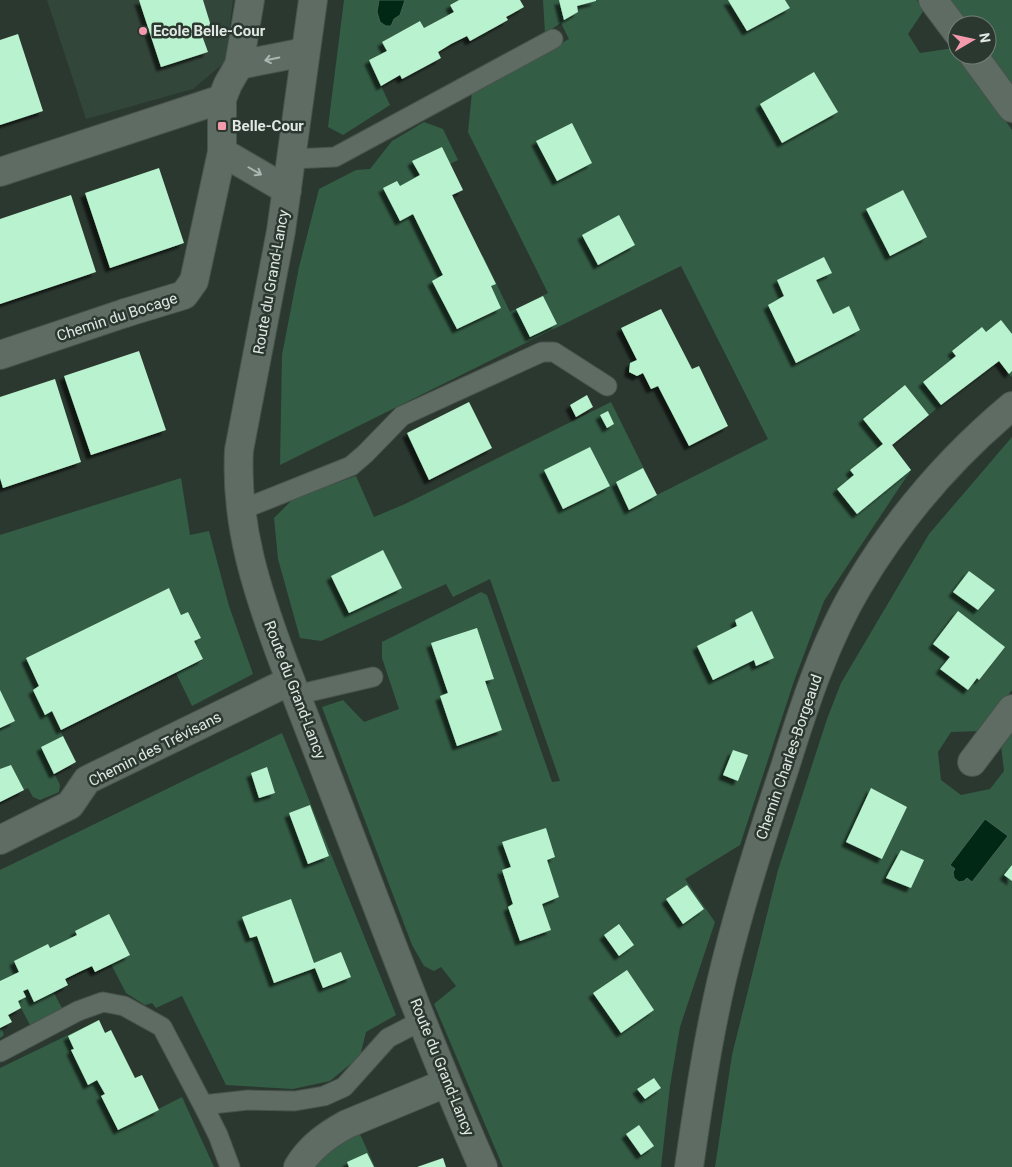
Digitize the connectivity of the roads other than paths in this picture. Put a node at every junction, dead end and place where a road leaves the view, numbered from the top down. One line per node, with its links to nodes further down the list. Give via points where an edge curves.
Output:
1 (250, 0): 8 (street, Chemin du Bocage)
2 (313, 0): 6 (street, Route du Grand-Lancy)
3 (934, 0): 4 (street)
4 (947, 18)
5 (553, 38): 12 (lane, via 335,157)
6 (305, 52): 8 (street, one-way to 8); 12 (street, Route du Grand-Lancy)
7 (980, 65): 10 (street)
8 (239, 66): 9 (street, Chemin du Bocage)
9 (222, 99): 11 (street, Chemin du Bocage); 13 (street)
10 (1012, 108)
11 (222, 152): 14 (street, Route du Grand-Lancy, one-way to 14); 15 (street, Chemin du Bocage, via 194,281 184,295)
12 (292, 159): 14 (street, Route du Grand-Lancy)
13 (0, 172)
14 (287, 190): 18 (street, Route du Grand-Lancy, via 240,450)
15 (0, 355)
16 (607, 386): 18 (lane, via 554,352 542,352 402,416 351,466)
17 (1012, 406): 31 (street, Chemin Charles-Borgeaud, via 944,469 903,518 856,588 836,629 807,698 749,877 722,982)
18 (241, 510): 20 (street, Route du Grand-Lancy, via 260,600)
19 (373, 677): 20 (lane)
20 (293, 688): 23 (street, Chemin des Trévisans, via 87,780 70,805); 24 (street, Route du Grand-Lancy)
21 (1012, 709): 22 (street)
22 (972, 762)
23 (0, 840)
24 (421, 1021): 26 (street, Route du Grand-Lancy); 27 (lane, via 388,1038 344,1087 324,1096 295,1101 248,1100)
25 (0, 1052): 27 (lane, via 78,1011 104,1002 124,1006 162,1027)
26 (446, 1083): 29 (street, via 347,1124 310,1150); 30 (street, Route du Grand-Lancy)
27 (203, 1105): 28 (lane)
28 (230, 1167)
29 (298, 1167)
30 (484, 1167)
31 (689, 1167)

